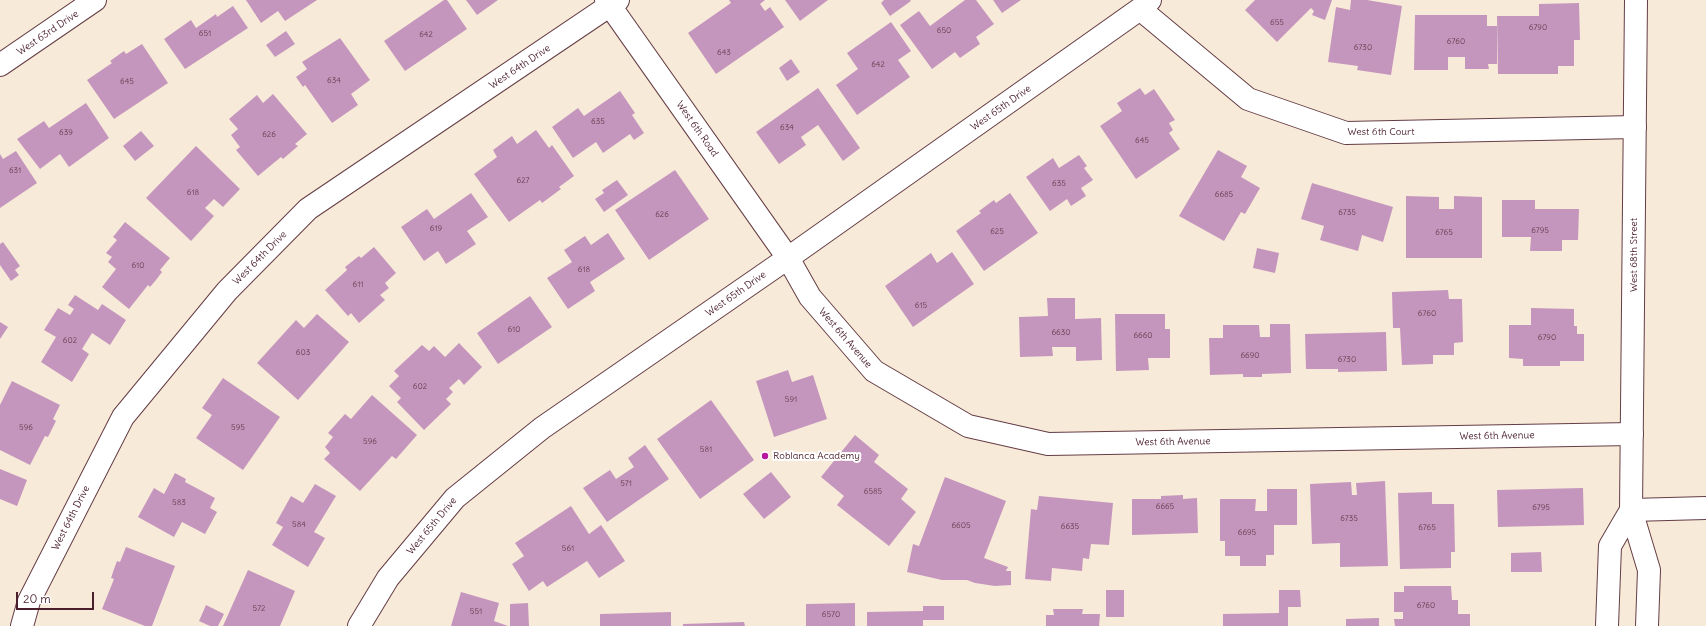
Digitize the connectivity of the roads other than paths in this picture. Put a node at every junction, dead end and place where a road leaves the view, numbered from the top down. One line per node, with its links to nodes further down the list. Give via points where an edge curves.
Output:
1 (96, 0): 5 (street, West 63rd Drive)
2 (1636, 0): 6 (street, West 68th Street)
3 (611, 2): 7 (street, West 6th Road); 11 (street, West 64th Drive, via 308,209 227,291 123,417 29,601)
4 (1145, 5): 6 (street, West 6th Court, via 1248,99 1346,133); 7 (street, West 65th Drive)
5 (0, 65)
6 (1635, 126): 8 (street, West 68th Street)
7 (788, 258): 8 (street, West 6th Avenue, via 810,297 874,372 968,426 1048,444); 12 (street, West 65th Drive, via 542,428 455,498 388,578)
8 (1632, 434): 10 (street, West 68th Street)
9 (1706, 508): 10 (street)
10 (1631, 510): 13 (street, West 68th Street, via 1610,546); 14 (street, West 68th Street, via 1649,570)
11 (22, 626)
12 (359, 626)
13 (1606, 626)
14 (1647, 626)

